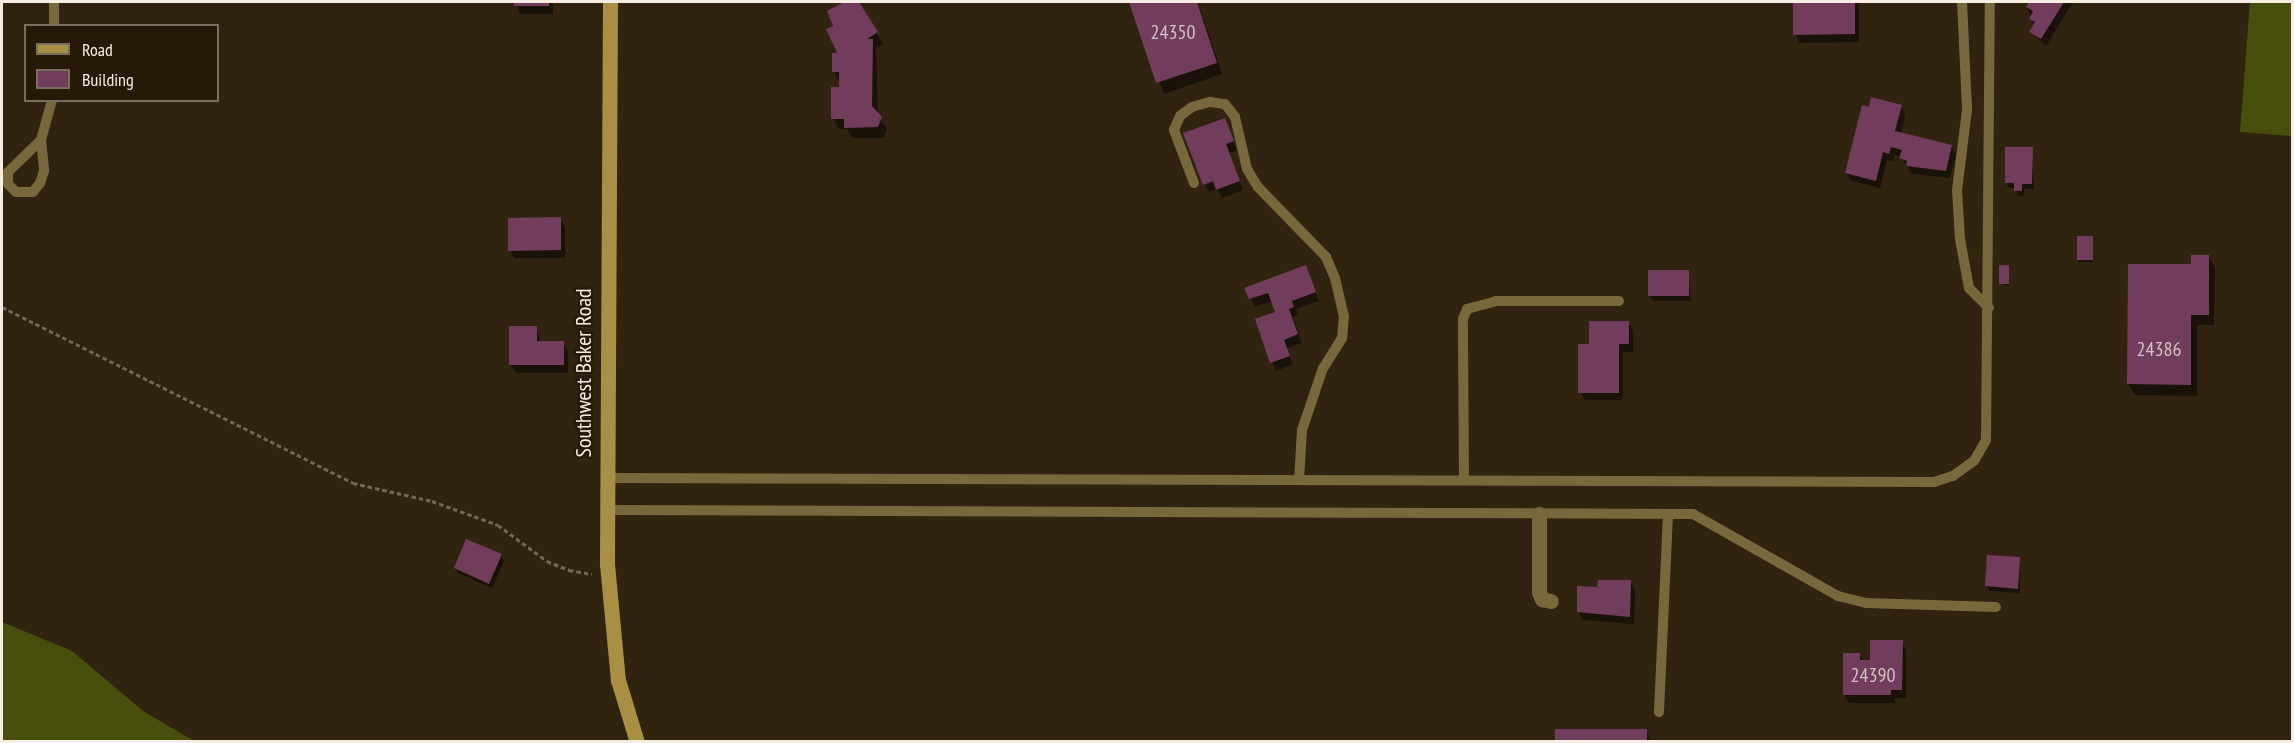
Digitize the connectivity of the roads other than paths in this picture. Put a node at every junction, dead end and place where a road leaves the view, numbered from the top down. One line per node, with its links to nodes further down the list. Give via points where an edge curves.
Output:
1 (54, 2): 5 (lane)
2 (610, 2): 11 (main road, Southwest Baker Road)
3 (1962, 2): 10 (lane, via 1967,110 1957,190 1960,239 1969,288)
4 (1990, 2): 10 (lane)
5 (54, 24)
6 (51, 102): 7 (lane)
7 (41, 140): 7 (lane, via 8,172 8,184 16,192 33,192 40,183 44,171)
8 (1194, 183): 12 (lane, via 1174,130 1180,116 1192,107 1210,102 1225,104 1235,117 1247,169 1258,187 1326,257 1335,278 1344,316 1342,338 1323,368 1302,430)
9 (1620, 301): 13 (lane, via 1496,301 1467,309 1463,319)
10 (1989, 308): 13 (lane, via 1986,440 1974,460 1953,476 1934,482)
11 (607, 478): 12 (lane); 14 (main road, Southwest Baker Road)
12 (1299, 480): 13 (lane)
13 (1464, 480)
14 (607, 510): 15 (lane); 20 (main road, Southwest Baker Road, via 608,574 618,680)
15 (1539, 514): 16 (lane); 17 (street, via 1539,592 1542,599)
16 (1668, 514): 18 (lane, via 1693,514 1719,526 1838,596 1866,603); 19 (lane)
17 (1551, 601)
18 (1996, 607)
19 (1659, 712)
20 (637, 741)

